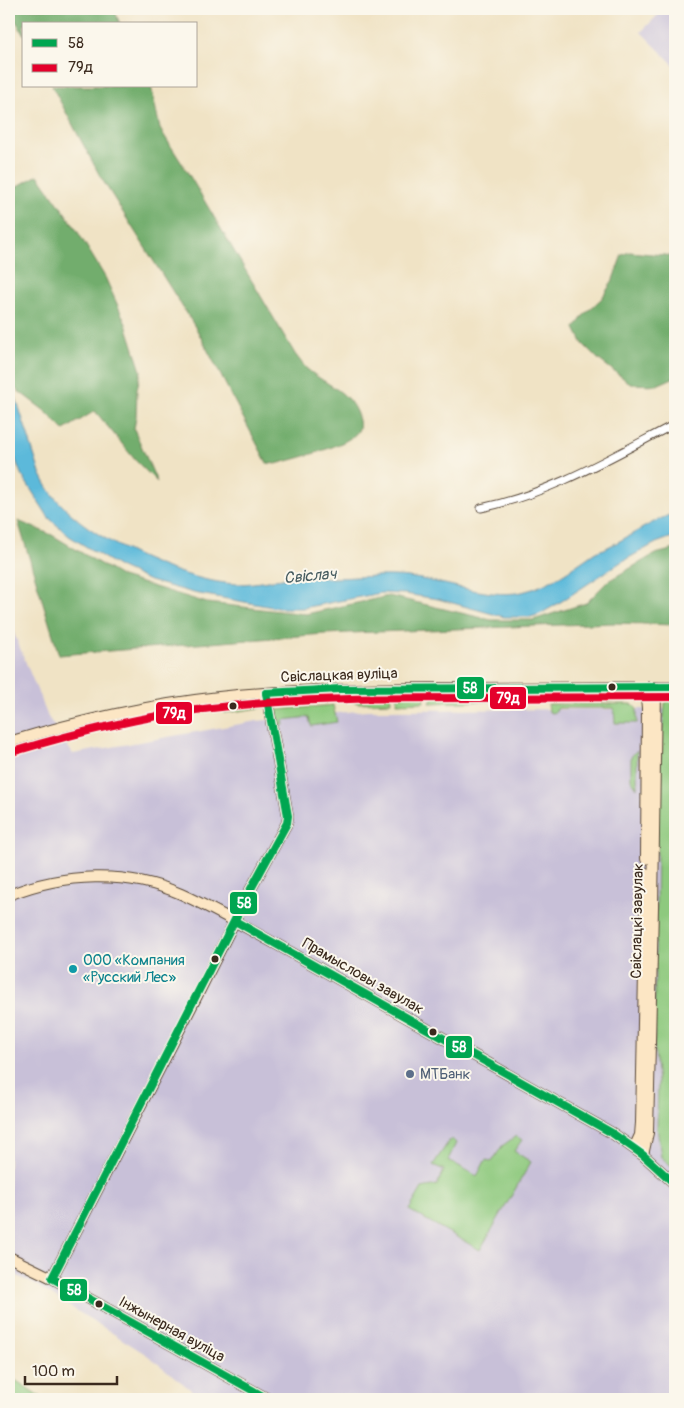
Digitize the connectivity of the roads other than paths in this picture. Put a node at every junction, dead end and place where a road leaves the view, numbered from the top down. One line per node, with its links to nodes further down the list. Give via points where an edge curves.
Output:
1 (675, 424): 2 (street, via 554,485)
2 (481, 508)
3 (645, 687): 4 (street, Свіслацкая вуліца); 6 (street, Свіслацкая вуліца, via 340,689); 10 (street, Свіслацкі завулак, via 646,871)
4 (656, 687): 5 (street, Свіслацкая вуліца); 12 (street, Свіслацкі завулак, via 648,1133)
5 (675, 687)
6 (266, 693): 7 (street, Свіслацкая вуліца, via 126,711); 9 (street, via 288,816 284,830)
7 (9, 742)
8 (9, 895): 9 (street, Прамысловы завулак, via 62,880 122,879 152,884 180,894)
9 (235, 921): 11 (street, Прамысловы завулак); 15 (street)
10 (640, 1127): 11 (street, via 632,1136); 12 (street, Свіслацкі завулак)
11 (622, 1139): 12 (street, Прамысловы завулак)
12 (639, 1152): 13 (street, Прамысловы завулак)
13 (675, 1184)
14 (9, 1258): 15 (street, Інжынерная вуліца)
15 (52, 1278): 16 (street, Інжынерная вуліца)
16 (268, 1399)

